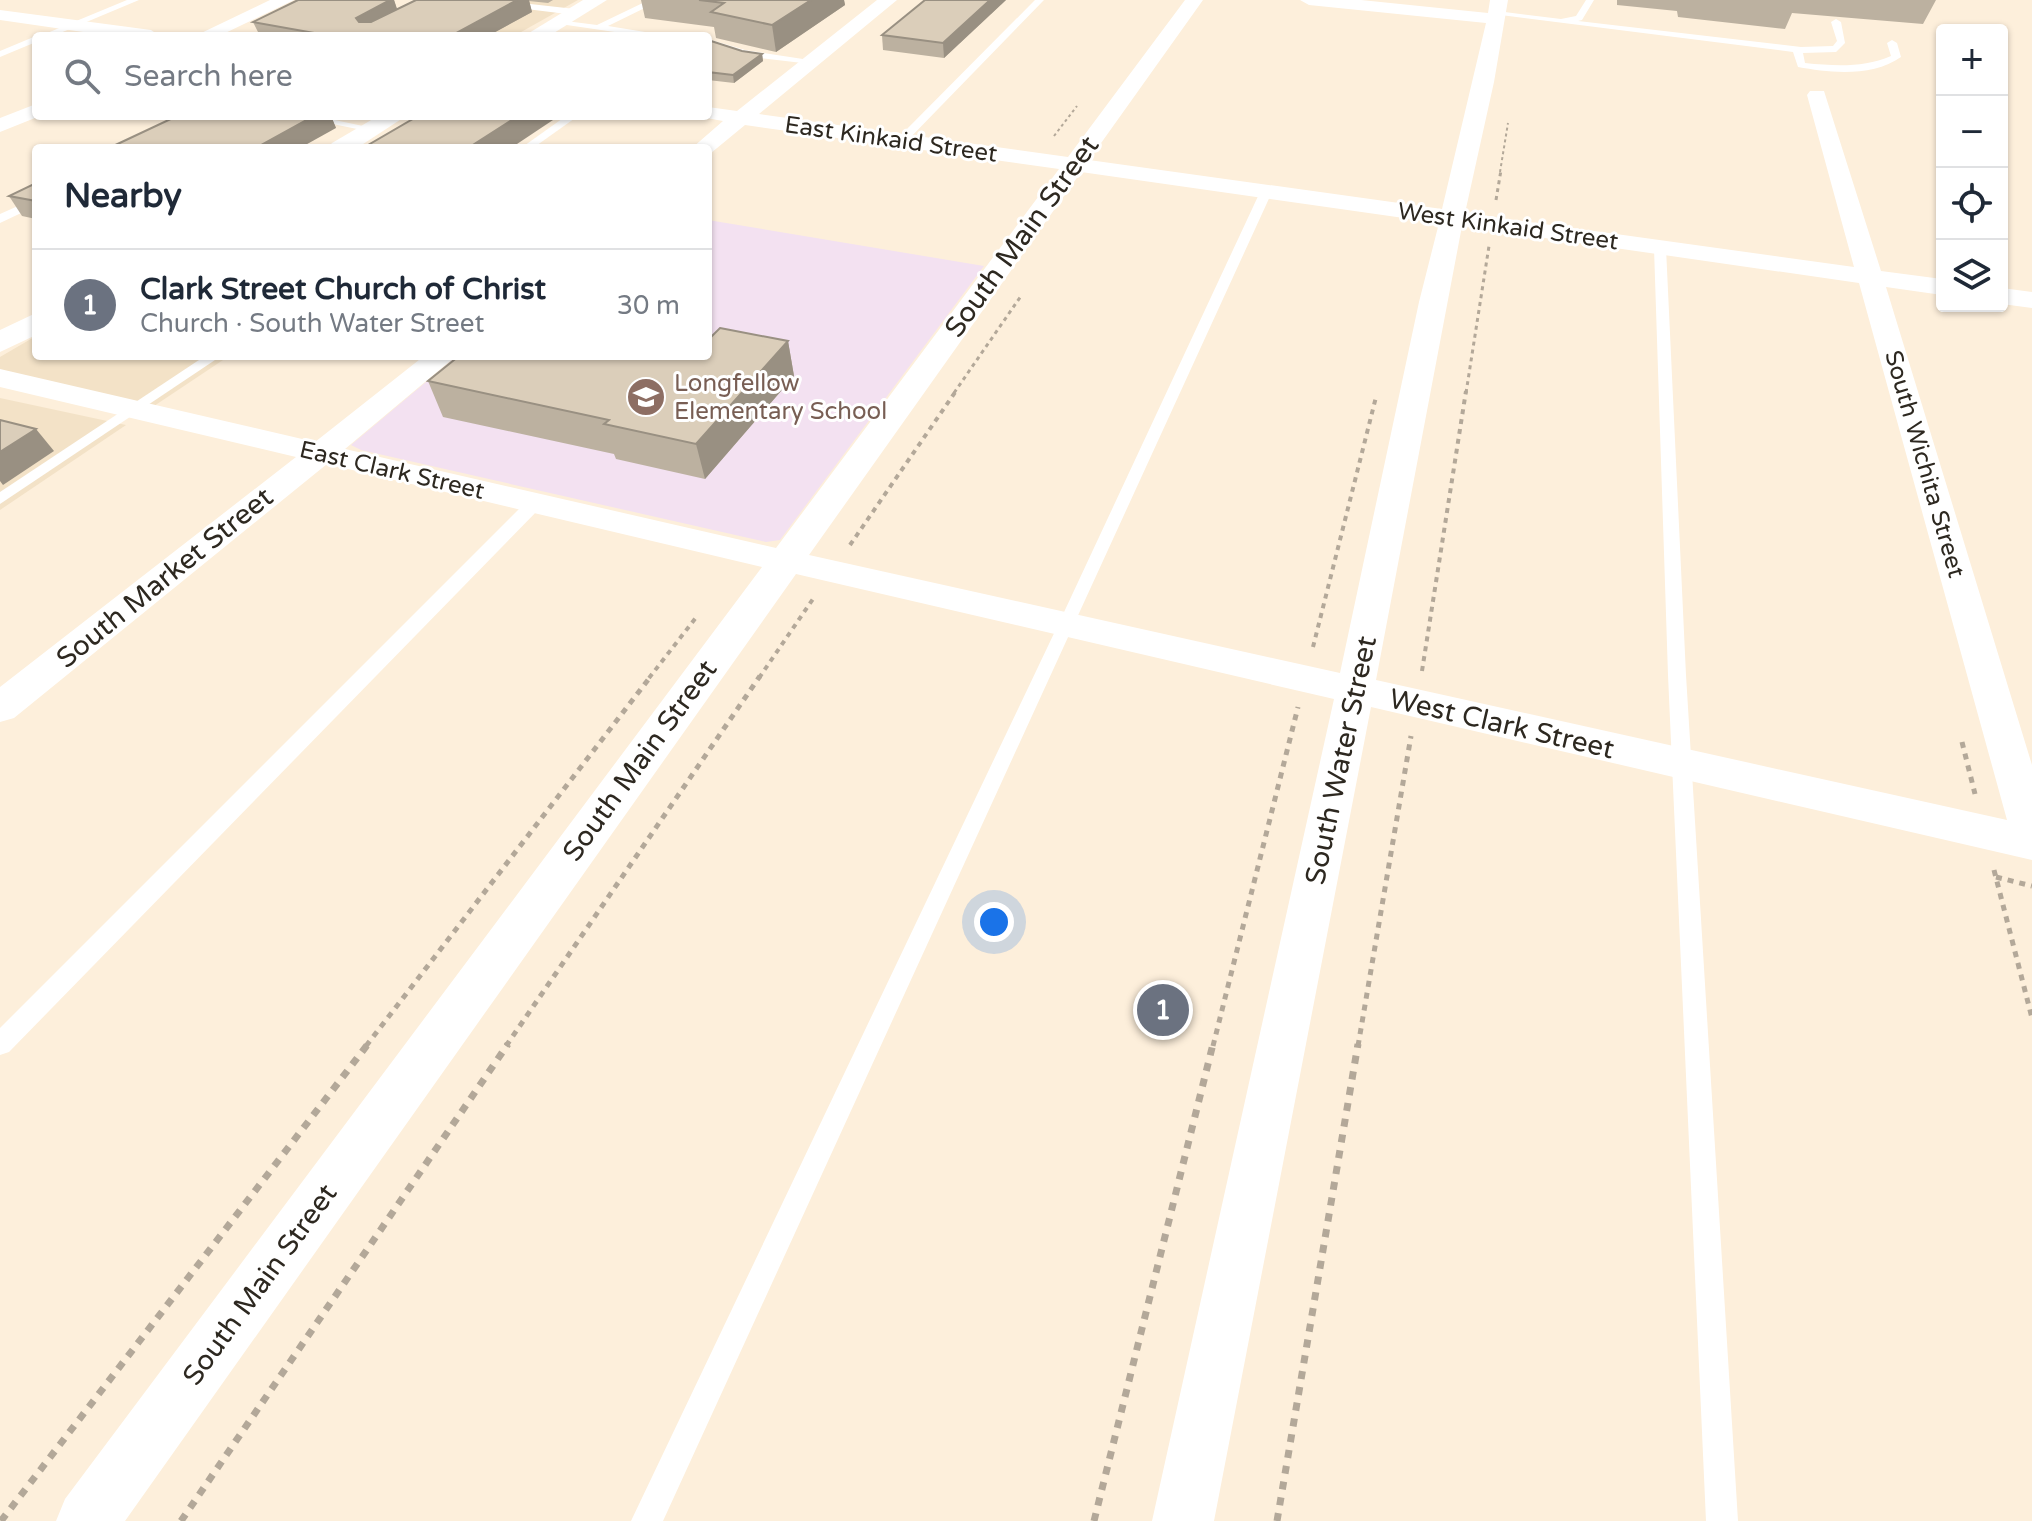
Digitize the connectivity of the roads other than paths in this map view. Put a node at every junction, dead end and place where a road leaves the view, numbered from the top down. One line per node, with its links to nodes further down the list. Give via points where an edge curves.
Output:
1 (135, 0): 16 (lane)
2 (285, 0): 20 (street)
3 (597, 0): 13 (main road)
4 (657, 0): 17 (lane)
5 (888, 0): 28 (street)
6 (1040, 0): 38 (lane)
7 (1194, 0): 41 (street, South Main Street)
8 (1309, 0): 11 (street)
9 (1590, 0): 14 (lane, via 1579,18)
10 (498, 3): 13 (lane)
11 (1497, 11): 14 (lane); 44 (street, South Water Street)
12 (0, 15): 16 (street)
13 (566, 18): 17 (lane); 21 (main road)
14 (1563, 21): 26 (lane)
15 (1836, 22): 26 (lane, via 1842,41 1836,49)
16 (73, 25): 18 (lane); 19 (street)
17 (599, 28): 22 (lane)
18 (55, 32)
19 (123, 32)
20 (213, 32)
21 (541, 32)
22 (632, 32)
23 (32, 41): 27 (lane)
24 (712, 43): 28 (lane)
25 (1892, 43): 26 (lane, via 1896,57 1856,68 1801,65)
26 (1797, 49)
27 (0, 54)
28 (811, 61): 32 (street)
29 (1817, 95): 47 (street, South Wichita Street)
30 (32, 112): 36 (street)
31 (712, 114): 32 (street, East Kinkaid Street)
32 (740, 118): 38 (street, East Kinkaid Street); 40 (street)
33 (306, 120): 37 (lane)
34 (567, 120): 39 (lane)
35 (364, 123): 37 (main road)
36 (0, 126)
37 (340, 136)
38 (901, 141): 41 (street, East Kinkaid Street)
39 (532, 144)
40 (708, 144)
41 (1073, 165): 42 (street, West Kinkaid Street); 60 (street, South Main Street)
42 (1266, 192): 44 (street, West Kinkaid Street); 61 (lane)
43 (32, 204): 45 (lane)
44 (1451, 218): 46 (street, West Kinkaid Street); 62 (street, South Water Street)
45 (0, 219)
46 (1660, 248): 47 (street, West Kinkaid Street); 64 (lane)
47 (1872, 278): 48 (street, West Kinkaid Street); 65 (street, South Wichita Street)
48 (1936, 286)
49 (2008, 297): 50 (street)
50 (2032, 300)
51 (32, 324): 52 (main road)
52 (0, 343)
53 (208, 360): 56 (lane)
54 (437, 360): 57 (street, South Market Street)
55 (0, 378): 56 (street, East Clark Street)
56 (134, 410): 57 (street, East Clark Street); 58 (lane)
57 (319, 453): 59 (street, East Clark Street); 63 (street, South Market Street)
58 (0, 499)
59 (535, 503): 60 (street, East Clark Street); 67 (lane)
60 (784, 561): 61 (street, West Clark Street); 68 (street, South Main Street)
61 (1067, 625): 62 (street, West Clark Street); 69 (lane)
62 (1355, 690): 64 (street, West Clark Street); 70 (street, South Water Street)
63 (0, 708)
64 (1682, 764): 66 (street, West Clark Street); 71 (lane)
65 (2032, 834)
66 (2032, 843)
67 (0, 1044)
68 (87, 1521)
69 (647, 1521)
70 (1183, 1521)
71 (1722, 1521)

